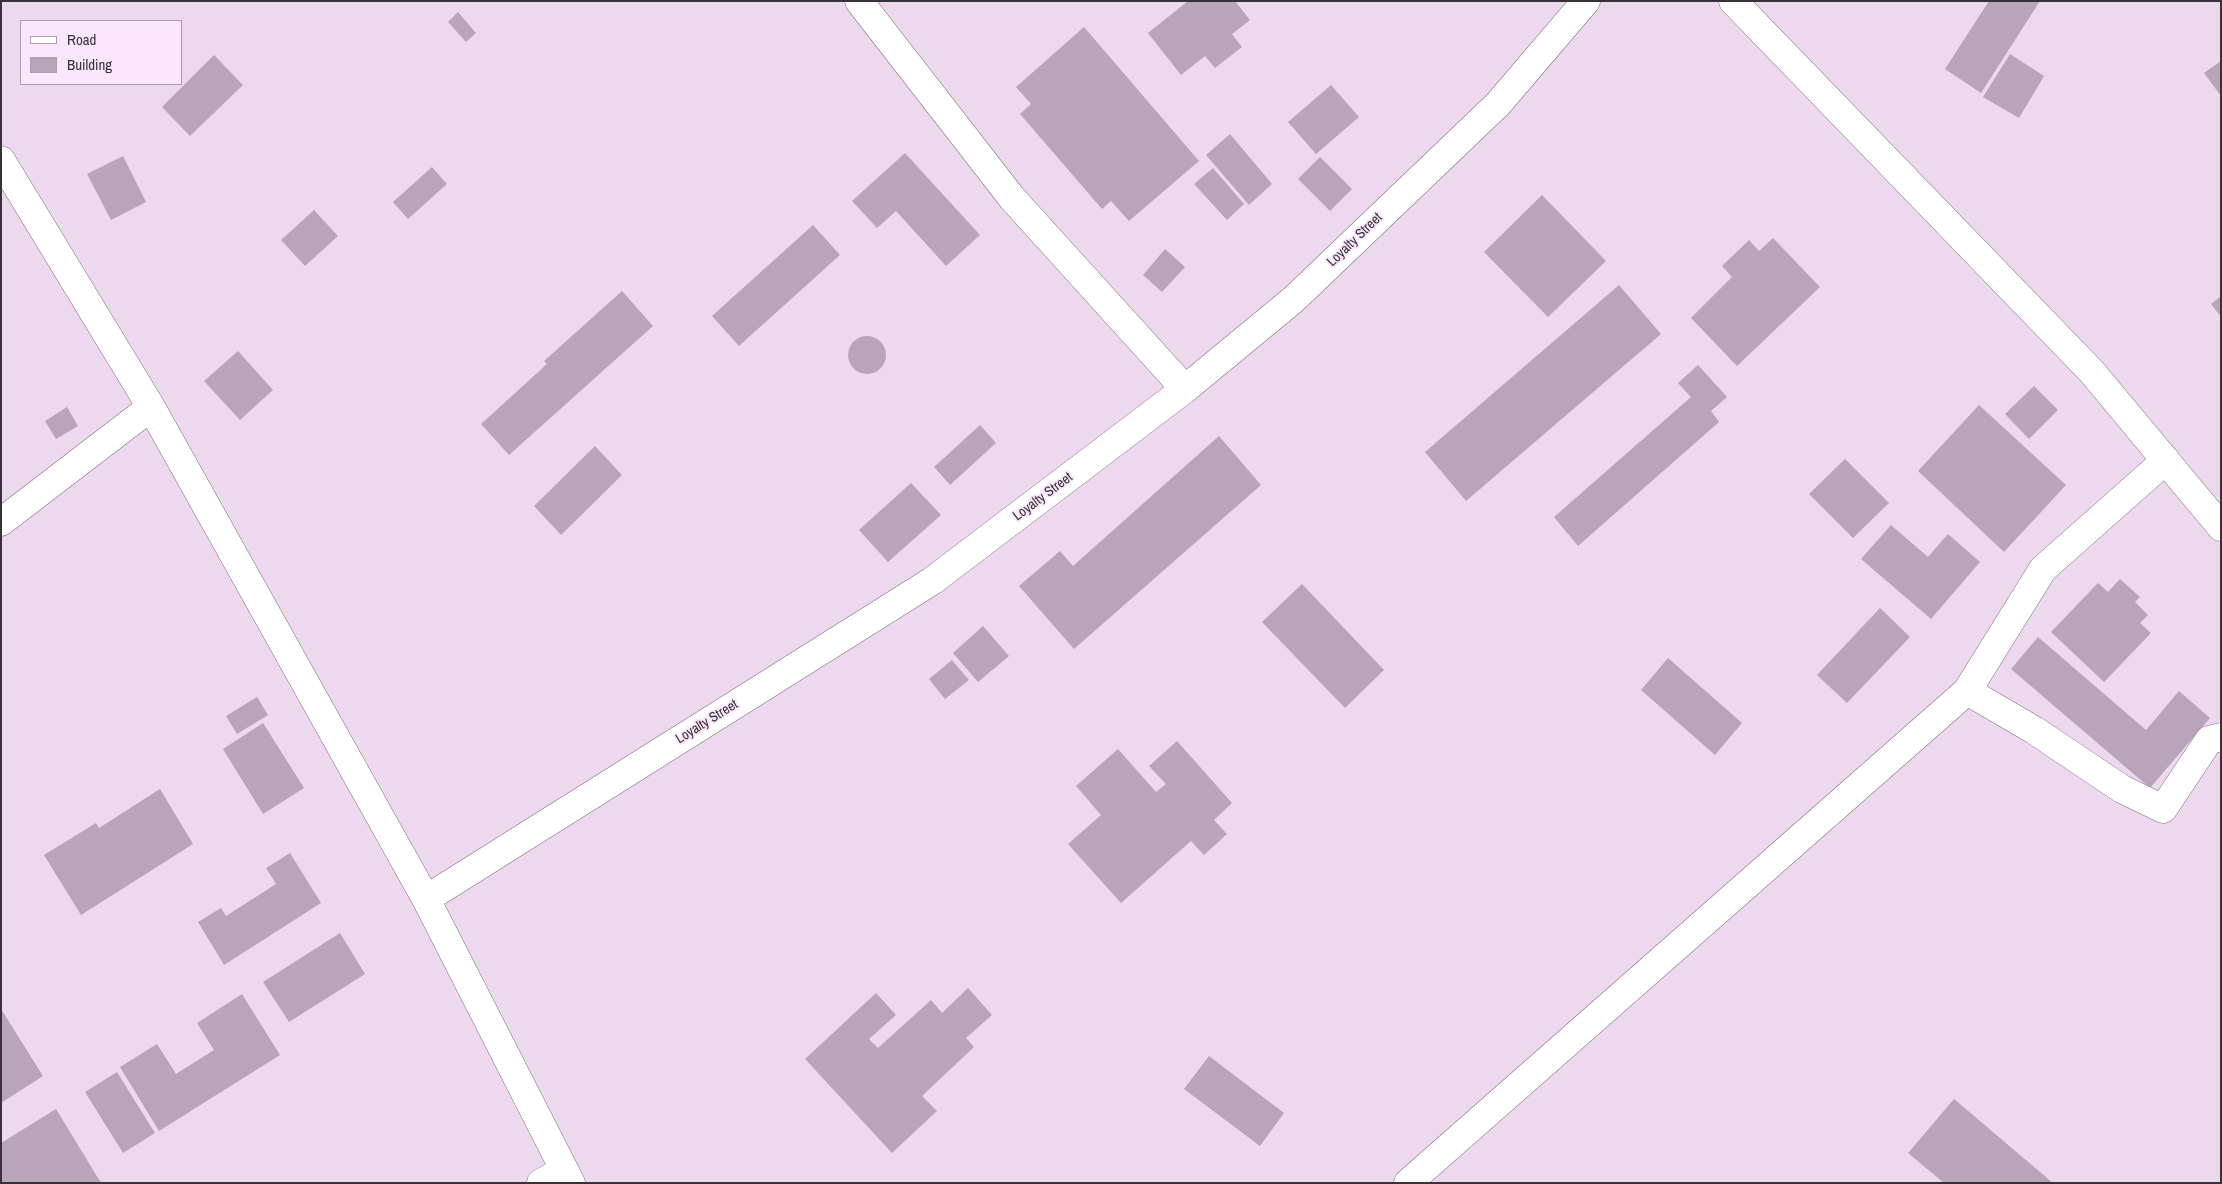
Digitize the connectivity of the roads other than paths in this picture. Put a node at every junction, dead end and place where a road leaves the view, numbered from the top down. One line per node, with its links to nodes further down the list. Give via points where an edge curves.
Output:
1 (859, 1): 5 (street, via 1012,198)
2 (1586, 1): 5 (street, Loyalty Street, via 1498,104 1294,299)
3 (1733, 1): 7 (street, via 2092,372)
4 (1, 160): 6 (street)
5 (1185, 388): 12 (street, Loyalty Street, via 932,581)
6 (150, 407): 8 (street); 12 (street)
7 (2166, 460): 9 (street); 10 (street, via 2043,569)
8 (1, 522)
9 (2221, 527)
10 (1967, 691): 11 (street, via 2034,730 2122,789 2163,809 2209,740); 14 (street)
11 (2221, 738)
12 (426, 899): 13 (street)
13 (559, 1178)
14 (1408, 1183)

